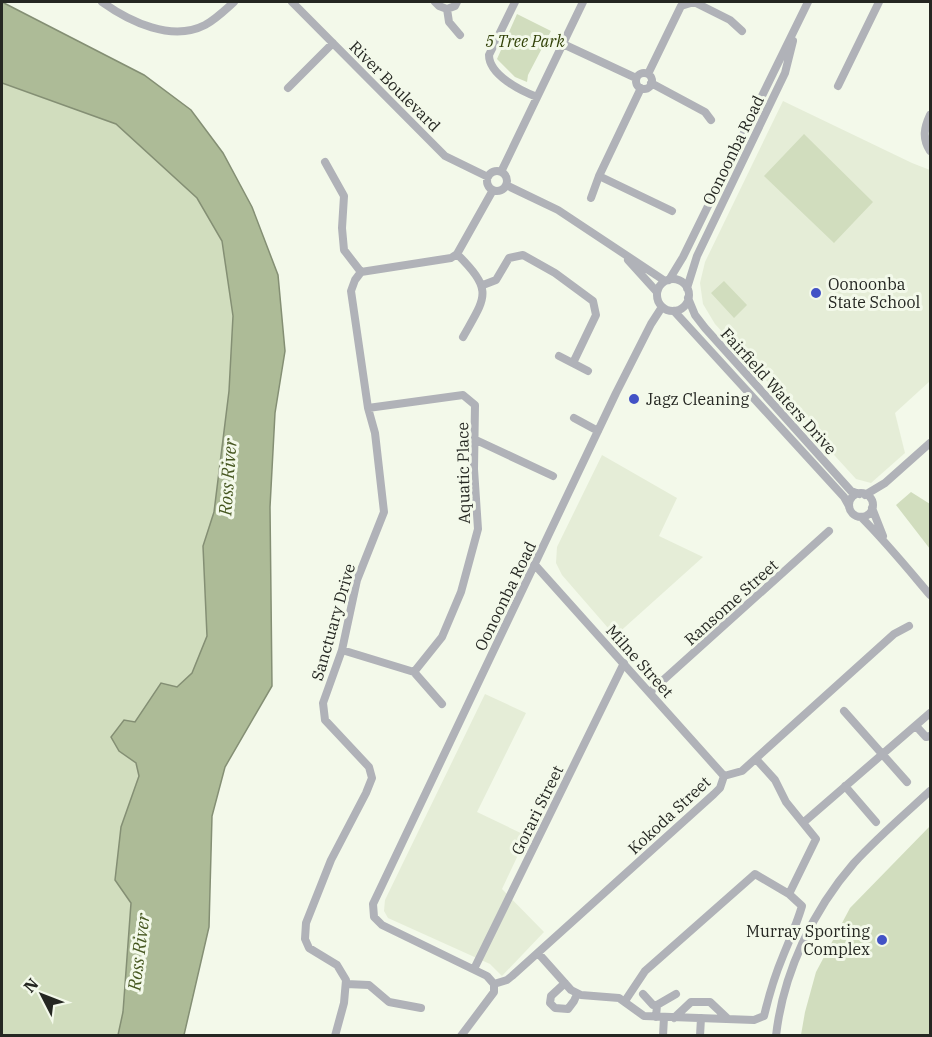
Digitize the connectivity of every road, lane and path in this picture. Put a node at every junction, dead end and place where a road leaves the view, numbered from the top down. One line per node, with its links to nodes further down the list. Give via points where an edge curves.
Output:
1 (102, 2): 2 (street, via 134,20 161,30 183,32 207,24)
2 (234, 2)
3 (292, 2): 14 (street, River Boulevard)
4 (435, 2): 10 (street)
5 (457, 2): 10 (street)
6 (515, 2): 22 (street, via 489,55 490,63 507,81)
7 (583, 2): 15 (street)
8 (808, 2): 11 (street, Oonoonba Road)
9 (879, 2): 19 (street)
10 (447, 9): 13 (street, via 449,22)
11 (798, 22): 37 (street, Oonoonba Road, via 683,257); 39 (street, Oonoonba Road, via 785,73 697,256)
12 (742, 31): 16 (street, via 730,20 694,2 681,6)
13 (460, 35)
14 (333, 43): 20 (street); 29 (street, River Boulevard, via 445,156)
15 (563, 44): 17 (street); 22 (street)
16 (648, 74): 17 (street); 18 (street)
17 (636, 78): 21 (street)
18 (651, 83): 21 (street); 24 (street, via 705,112)
19 (838, 86)
20 (288, 88)
21 (640, 88): 28 (street)
22 (537, 98): 27 (street)
23 (930, 115): 25 (street, via 924,136)
24 (711, 120)
25 (930, 151)
26 (326, 162): 36 (street, via 344,196 345,250)
27 (501, 172): 29 (street, via 492,172); 30 (street, via 506,176)
28 (599, 176): 32 (street); 33 (street)
29 (488, 177): 31 (street, via 488,186)
30 (506, 185): 31 (street, via 499,191); 34 (street, via 558,210)
31 (493, 190): 35 (street)
32 (591, 198)
33 (672, 211)
34 (621, 253): 37 (street); 40 (street)
35 (457, 254): 36 (street); 38 (street)
36 (361, 272): 48 (street, Sanctuary Drive, via 351,291)
37 (667, 280): 39 (street, via 680,280); 40 (street)
38 (483, 285): 44 (street, via 483,300); 46 (street, via 495,280 509,258 523,255 593,301 596,315)
39 (687, 288): 41 (street)
40 (657, 292): 42 (street)
41 (688, 298): 43 (street, via 684,307); 55 (street, Fairfield Waters Drive, via 705,328 851,491)
42 (662, 307): 43 (street); 50 (street, Oonoonba Road)
43 (674, 311): 57 (street, Fairfield Waters Drive)
44 (463, 337)
45 (559, 356): 46 (street)
46 (573, 363): 47 (street)
47 (588, 371)
48 (368, 408): 51 (street, Aquatic Place, via 462,395 475,405); 64 (street, Sanctuary Drive, via 375,433 384,512 357,580)
49 (574, 418): 50 (street)
50 (598, 431): 61 (street, Oonoonba Road)
51 (476, 440): 53 (street); 66 (street, Aquatic Place, via 478,529 461,592 442,637)
52 (930, 443): 54 (street)
53 (553, 476)
54 (885, 483): 55 (street); 56 (street)
55 (862, 494): 56 (street); 57 (street, via 851,500)
56 (872, 505): 58 (street, via 868,514); 60 (street)
57 (849, 506): 58 (street, via 852,513)
58 (861, 517): 60 (street)
59 (830, 531): 67 (street, Ransome Street)
60 (885, 541): 62 (street)
61 (535, 565): 65 (street, Milne Street); 83 (street, Oonoonba Road, via 373,904 374,917 382,925)
62 (930, 595)
63 (909, 627): 74 (street, Kokoda Street, via 894,634)
64 (342, 650): 66 (street); 85 (street, Sanctuary Drive, via 323,703 325,720 369,767 372,778 331,860 306,923 305,939 309,948 337,965)
65 (624, 663): 67 (street, Milne Street); 83 (street, Gorari Street)
66 (414, 672): 68 (street)
67 (650, 692): 75 (street, Milne Street)
68 (442, 704)
69 (844, 711): 73 (street)
70 (930, 713): 71 (street)
71 (916, 726): 72 (street, via 926,737); 73 (street)
72 (930, 736)
73 (882, 755): 76 (street); 77 (street)
74 (756, 759): 75 (street, Kokoda Street, via 739,773); 79 (street)
75 (724, 776): 82 (street, Kokoda Street, via 714,794)
76 (907, 782)
77 (845, 786): 79 (street); 80 (street)
78 (930, 790): 101 (street, via 854,864 819,912 793,968)
79 (804, 822): 81 (street, via 816,839)
80 (876, 822)
81 (789, 894): 90 (street, via 755,874 645,971); 96 (street, via 802,906 764,1016 754,1020)
82 (538, 953): 84 (street); 86 (street, Kokoda Street, via 507,980)
83 (474, 969): 86 (street)
84 (565, 983): 87 (street); 87 (street, via 551,996 555,1008 568,1009)
85 (346, 984): 92 (street, via 369,985 389,1002); 97 (street)
86 (494, 984): 98 (street, via 494,992)
87 (577, 994): 90 (street, via 615,996)
88 (643, 994): 91 (street)
89 (676, 994): 91 (street)
90 (626, 1001): 93 (street, via 641,1015)
91 (657, 1005): 93 (street)
92 (421, 1008)
93 (660, 1017): 94 (street); 99 (street)
94 (674, 1017): 95 (street); 96 (street, via 691,1002 710,1002)
95 (701, 1018): 96 (street); 100 (street)
96 (728, 1019)
97 (335, 1035)
98 (461, 1035)
99 (663, 1035)
100 (700, 1035)
101 (776, 1035)

